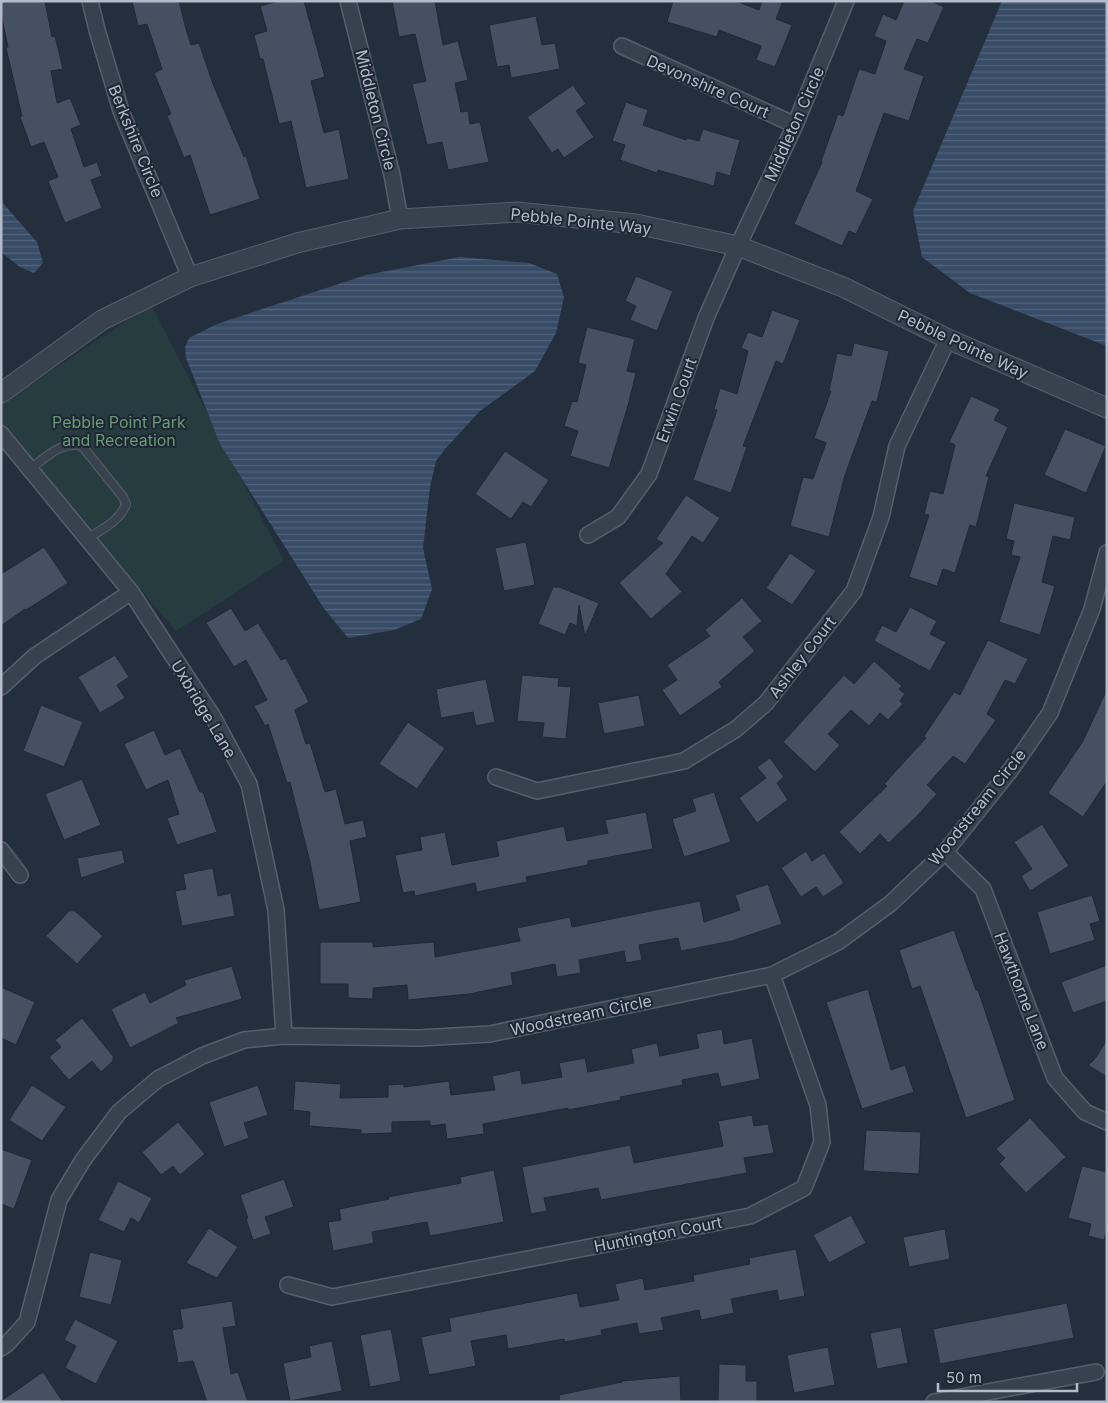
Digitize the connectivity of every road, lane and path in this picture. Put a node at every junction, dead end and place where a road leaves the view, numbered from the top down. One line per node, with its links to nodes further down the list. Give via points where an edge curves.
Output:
1 (90, 1): 8 (street, Berkshire Circle, via 121,111)
2 (348, 1): 6 (street, Middleton Circle)
3 (846, 1): 5 (street, Middleton Circle)
4 (622, 46): 5 (street, Devonshire Court)
5 (795, 125): 7 (street, Middleton Circle)
6 (400, 219): 7 (street, Pebble Pointe Way, via 518,212 636,224); 8 (street, Pebble Pointe Way, via 296,243)
7 (738, 246): 9 (street, Pebble Pointe Way, via 843,287); 14 (street, Erwin Court, via 706,318 649,474 618,517)
8 (190, 277): 10 (street, Pebble Pointe Way, via 102,320)
9 (948, 339): 11 (street, Pebble Pointe Way); 19 (street, Ashley Court, via 898,446 881,516 854,591 766,703 736,729 684,761 537,792)
10 (1, 394)
11 (1107, 408)
12 (1, 434): 13 (street, Uxbridge Lane)
13 (30, 470): 15 (street, Uxbridge Lane); 15 (lane, via 59,448 76,444 82,446 126,504 118,518)
14 (588, 535)
15 (87, 539): 17 (street, Uxbridge Lane)
16 (1107, 553): 21 (street, Woodstream Circle, via 1092,609 1050,713 1012,768)
17 (131, 592): 18 (street, via 35,656); 24 (street, Uxbridge Lane, via 213,717 249,784 276,910)
18 (1, 687)
19 (496, 777)
20 (1, 850): 22 (street)
21 (945, 852): 23 (street, Woodstream Circle, via 890,904 838,942); 25 (street, Hawthorne Lane, via 983,890 1055,1078 1085,1112)
22 (20, 875)
23 (772, 975): 24 (street, Woodstream Circle, via 490,1034 418,1038); 26 (street, Huntington Court, via 818,1105 822,1142 804,1188 750,1216 332,1297)
24 (284, 1036): 27 (street, Woodstream Circle, via 244,1040 202,1056 158,1079 119,1112 83,1160 59,1200 27,1322)
25 (1107, 1122)
26 (288, 1285)
27 (1, 1348)
28 (1096, 1372): 29 (street)
29 (934, 1402)

